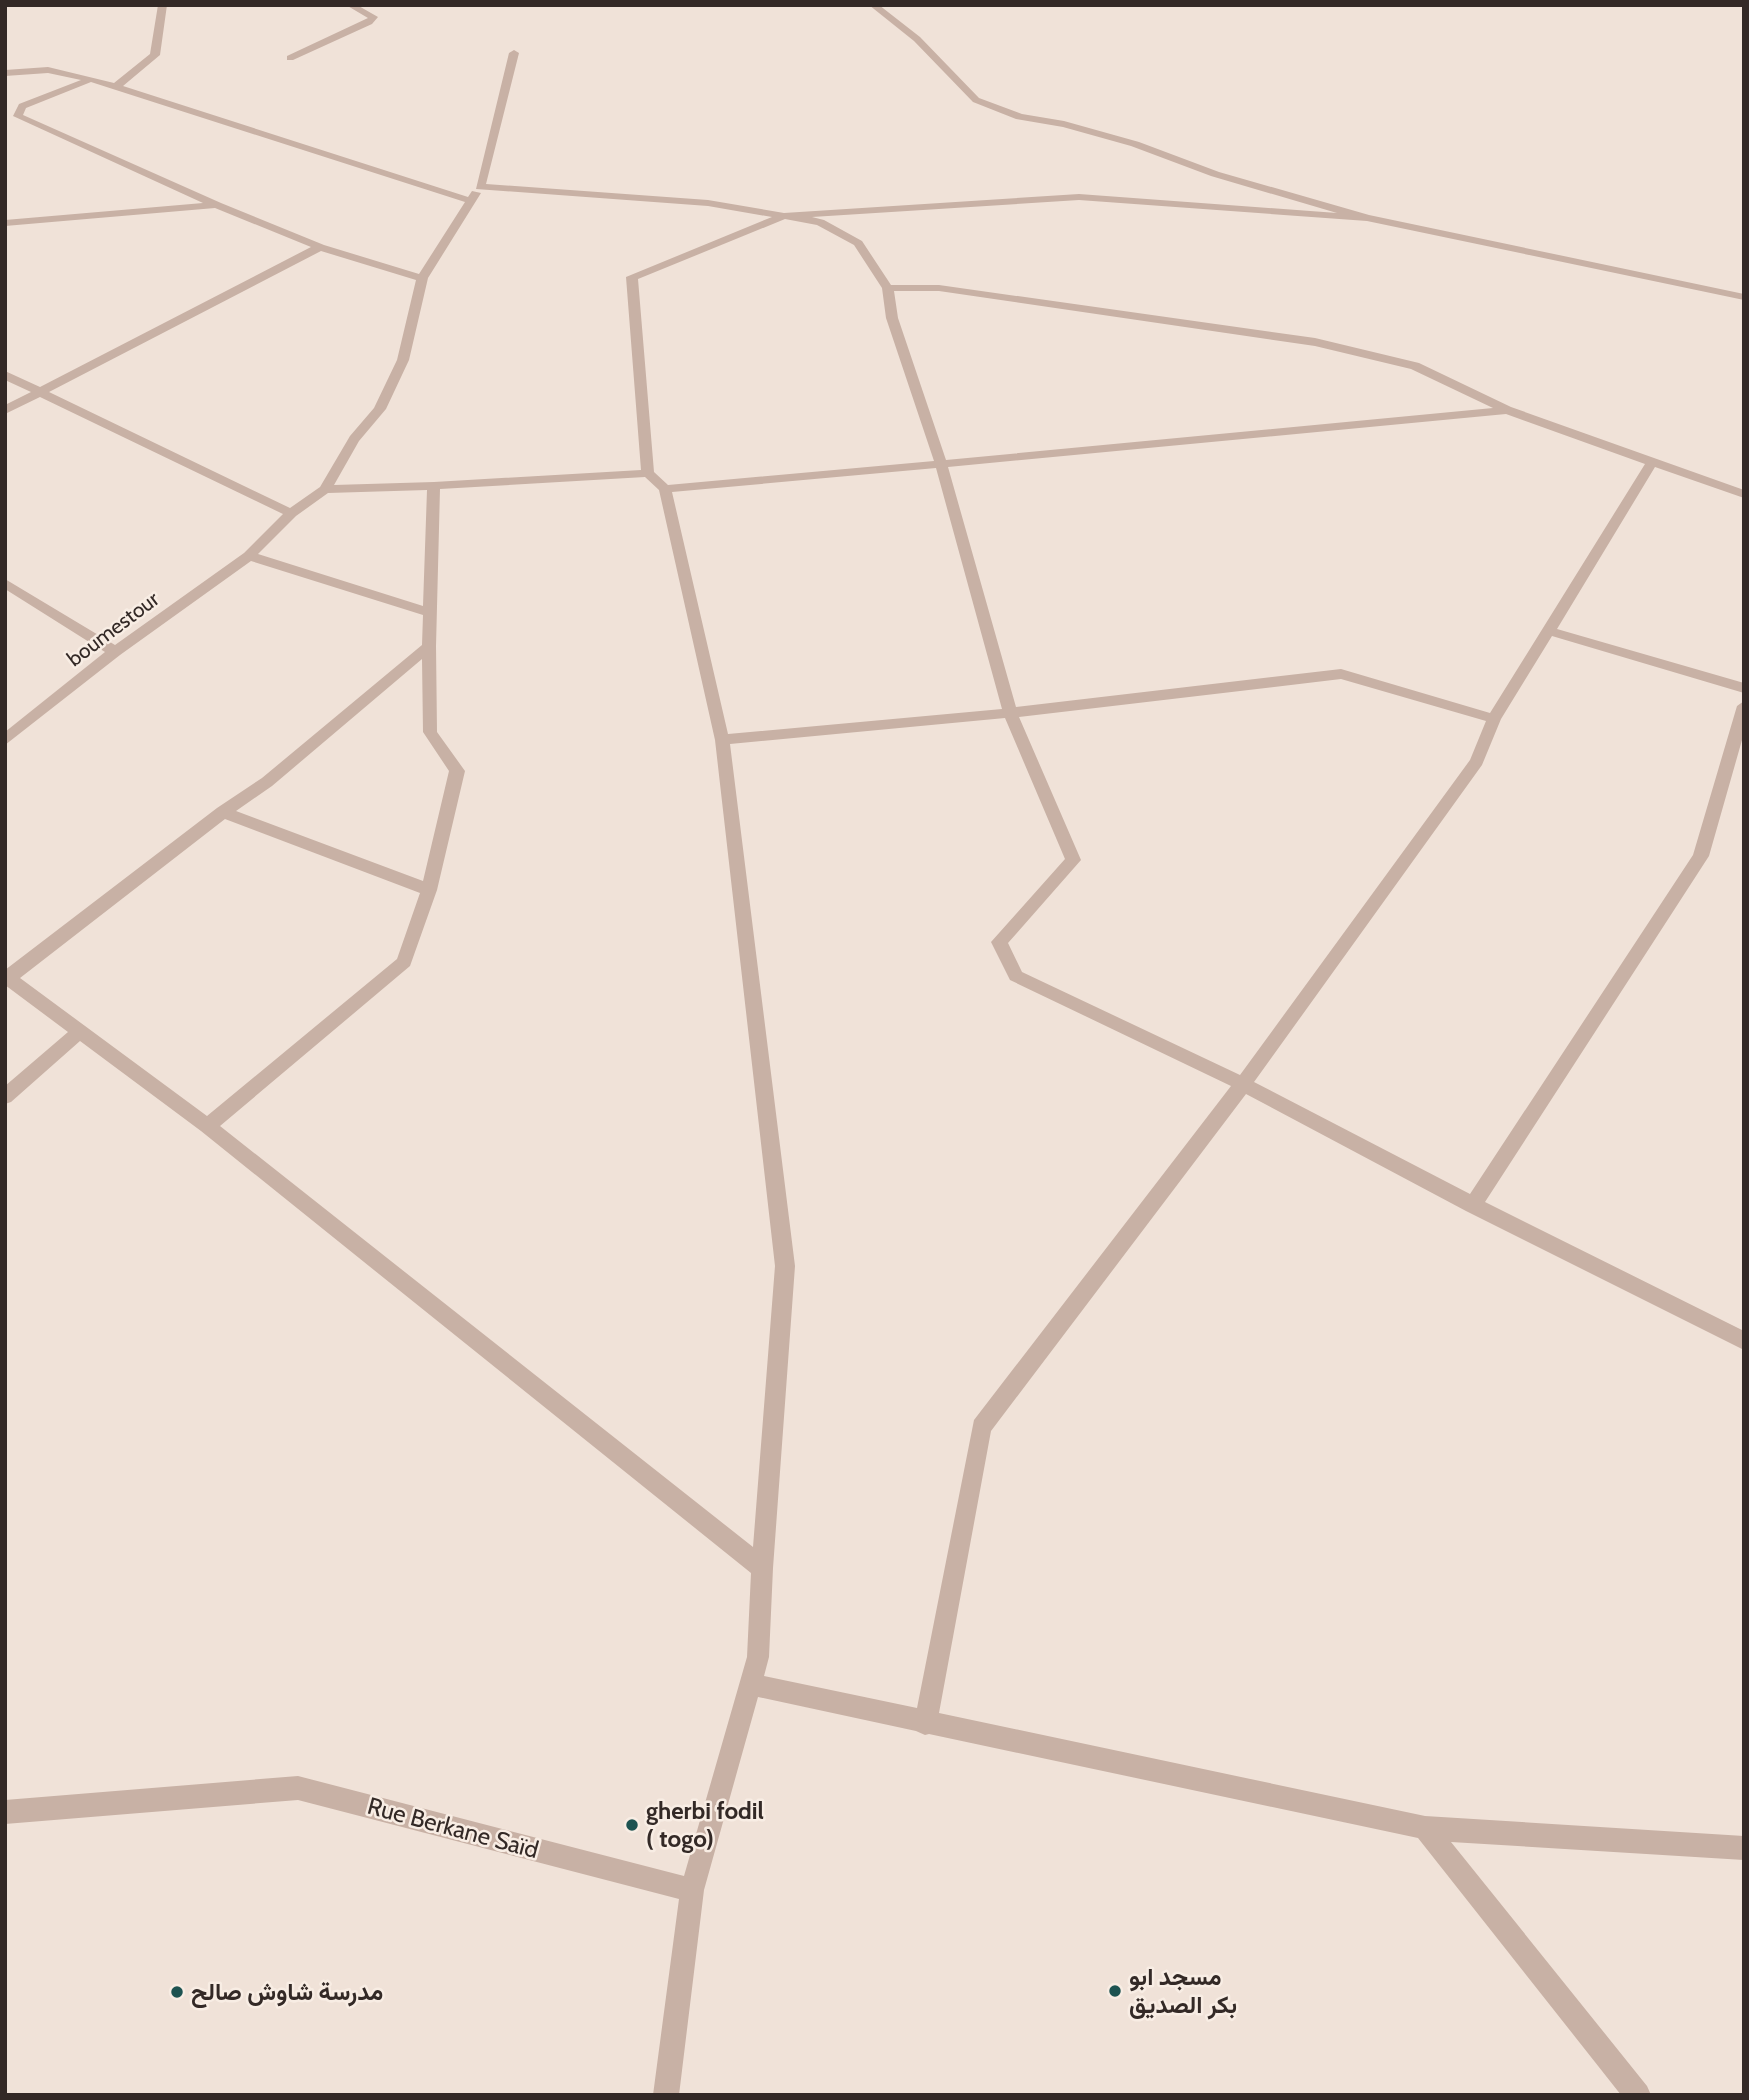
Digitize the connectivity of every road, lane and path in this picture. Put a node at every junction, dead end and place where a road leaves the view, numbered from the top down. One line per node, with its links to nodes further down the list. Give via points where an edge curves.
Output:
1 (163, 5): 8 (street, via 155,55)
2 (350, 5): 5 (street, via 373,17)
3 (873, 5): 13 (street, via 917,39 976,100 1020,117 1135,144 1215,174)
4 (514, 53): 9 (street)
5 (290, 58)
6 (5, 73): 7 (street, via 48,71)
7 (91, 79): 8 (street); 11 (street, via 22,106 18,116)
8 (117, 86): 10 (street)
9 (480, 187): 10 (street); 12 (street, via 708,204)
10 (471, 201): 16 (street)
11 (217, 205): 14 (street); 15 (street)
12 (784, 216): 13 (street, via 1079,197); 17 (street, via 820,222 858,243); 25 (street, via 632,277)
13 (1367, 218): 18 (street)
14 (5, 223)
15 (320, 247): 16 (street); 20 (street)
16 (422, 278): 27 (street, via 403,360 380,409 354,439)
17 (888, 288): 22 (street, via 939,288 1315,342 1415,366); 24 (street, via 892,317)
18 (1744, 297)
19 (5, 375): 20 (street)
20 (40, 392): 21 (street); 30 (street)
21 (5, 410)
22 (1507, 410): 23 (street); 24 (street)
23 (1652, 462): 29 (street); 34 (street)
24 (941, 464): 28 (street); 39 (street)
25 (649, 473): 26 (street); 28 (street)
26 (434, 486): 27 (street); 33 (street)
27 (325, 489): 30 (street, boumestour)
28 (665, 489): 42 (street)
29 (1744, 494)
30 (291, 513): 31 (street, boumestour)
31 (249, 556): 33 (street); 36 (street, boumestour)
32 (5, 583): 36 (street)
33 (430, 613): 35 (street)
34 (1549, 631): 37 (street); 40 (street)
35 (429, 646): 43 (street, via 267,782); 44 (street, via 430,733 457,772)
36 (115, 652): 41 (street, boumestour)
37 (1744, 688)
38 (1744, 706): 50 (street, via 1701,856)
39 (1010, 713): 40 (street, via 1341,674); 42 (street); 47 (street, via 1073,860 999,942 1016,976)
40 (1494, 719): 47 (street, via 1477,761)
41 (5, 740)
42 (722, 740): 52 (street, via 785,1266)
43 (223, 812): 44 (street); 45 (street)
44 (429, 890): 49 (street, via 404,962)
45 (7, 977): 46 (street)
46 (80, 1031): 48 (street); 49 (street)
47 (1243, 1084): 50 (street); 54 (street, via 981,1427)
48 (5, 1097)
49 (207, 1126): 52 (street)
50 (1473, 1205): 51 (street)
51 (1744, 1341)
52 (762, 1568): 53 (street, via 758,1657)
53 (749, 1684): 54 (street); 58 (street)
54 (925, 1724): 56 (street)
55 (5, 1812): 58 (street, Rue Berkane Saïd, via 298,1788)
56 (1425, 1828): 57 (street); 60 (street)
57 (1744, 1848)
58 (692, 1890): 59 (street)
59 (666, 2095)
60 (1638, 2095)

